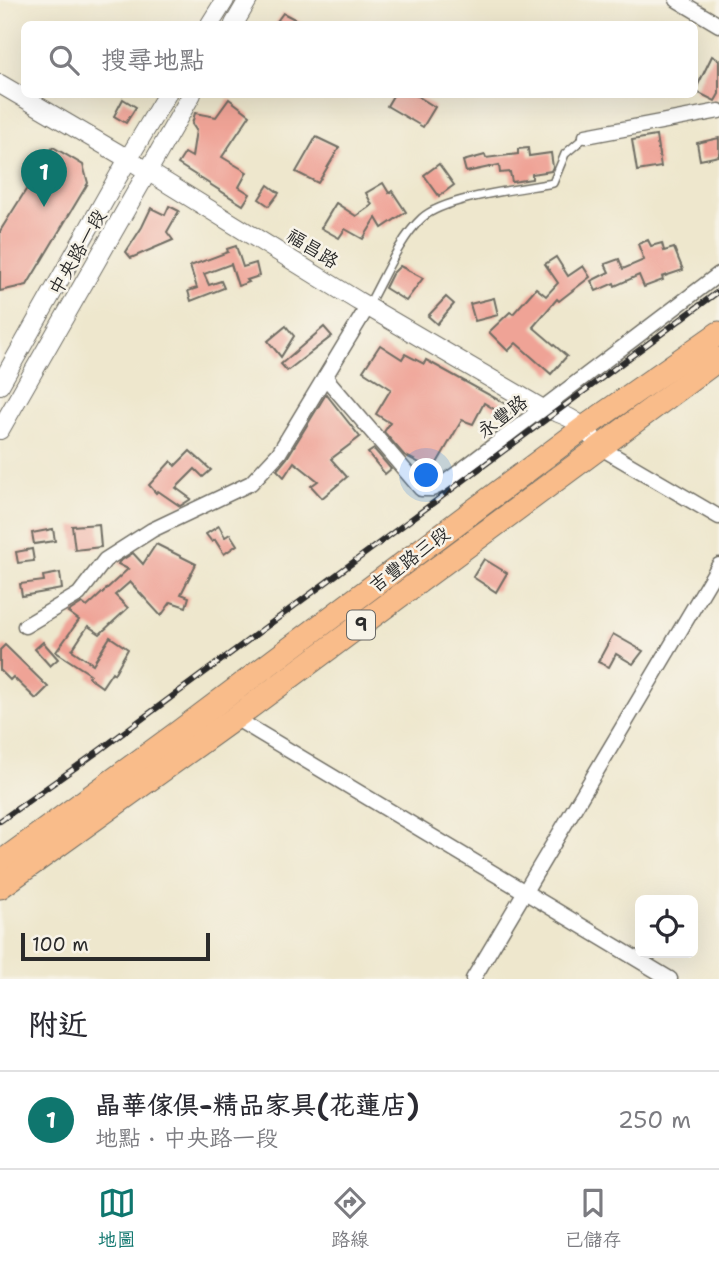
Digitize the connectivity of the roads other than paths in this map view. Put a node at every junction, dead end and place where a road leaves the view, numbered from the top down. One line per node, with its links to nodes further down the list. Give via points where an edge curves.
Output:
1 (225, 0): 4 (street)
2 (248, 0): 5 (street)
3 (677, 0): 6 (street)
4 (212, 21)
5 (236, 21)
6 (719, 25)
7 (0, 85): 8 (street, 福昌路)
8 (21, 97)
9 (22, 98): 14 (street, 福昌路)
10 (165, 98): 14 (street, 中央路一段)
11 (190, 98): 15 (street, 中央路一段)
12 (719, 111): 13 (street)
13 (586, 136): 17 (lane, via 565,154 553,183 446,205 423,217)
14 (128, 159): 15 (street, 福昌路); 21 (street, 中央路一段)
15 (148, 170): 17 (street, 福昌路); 24 (street, 中央路一段)
16 (719, 274): 22 (street, 永豐路)
17 (368, 306): 20 (street); 22 (street, 福昌路)
18 (719, 333): 23 (main road, 吉豐路三段 / 9)
19 (719, 359): 25 (main road, 吉豐路三段 / 9)
20 (325, 377): 22 (street, 永豐路, via 421,489 443,484); 28 (street, via 279,453 251,483 152,530 106,560 79,594)
21 (0, 385)
22 (543, 409): 23 (street, 福昌路)
23 (585, 427): 25 (street, 福昌路); 30 (main road, 吉豐路三段 / 9)
24 (0, 430)
25 (601, 448): 26 (street); 29 (main road, 吉豐路三段 / 9)
26 (719, 517)
27 (719, 565): 32 (street)
28 (25, 626)
29 (235, 718): 31 (main road, 吉豐路三段 / 9); 32 (street)
30 (0, 863)
31 (0, 887)
32 (524, 892): 33 (street); 34 (street)
33 (473, 979)
34 (670, 979)

